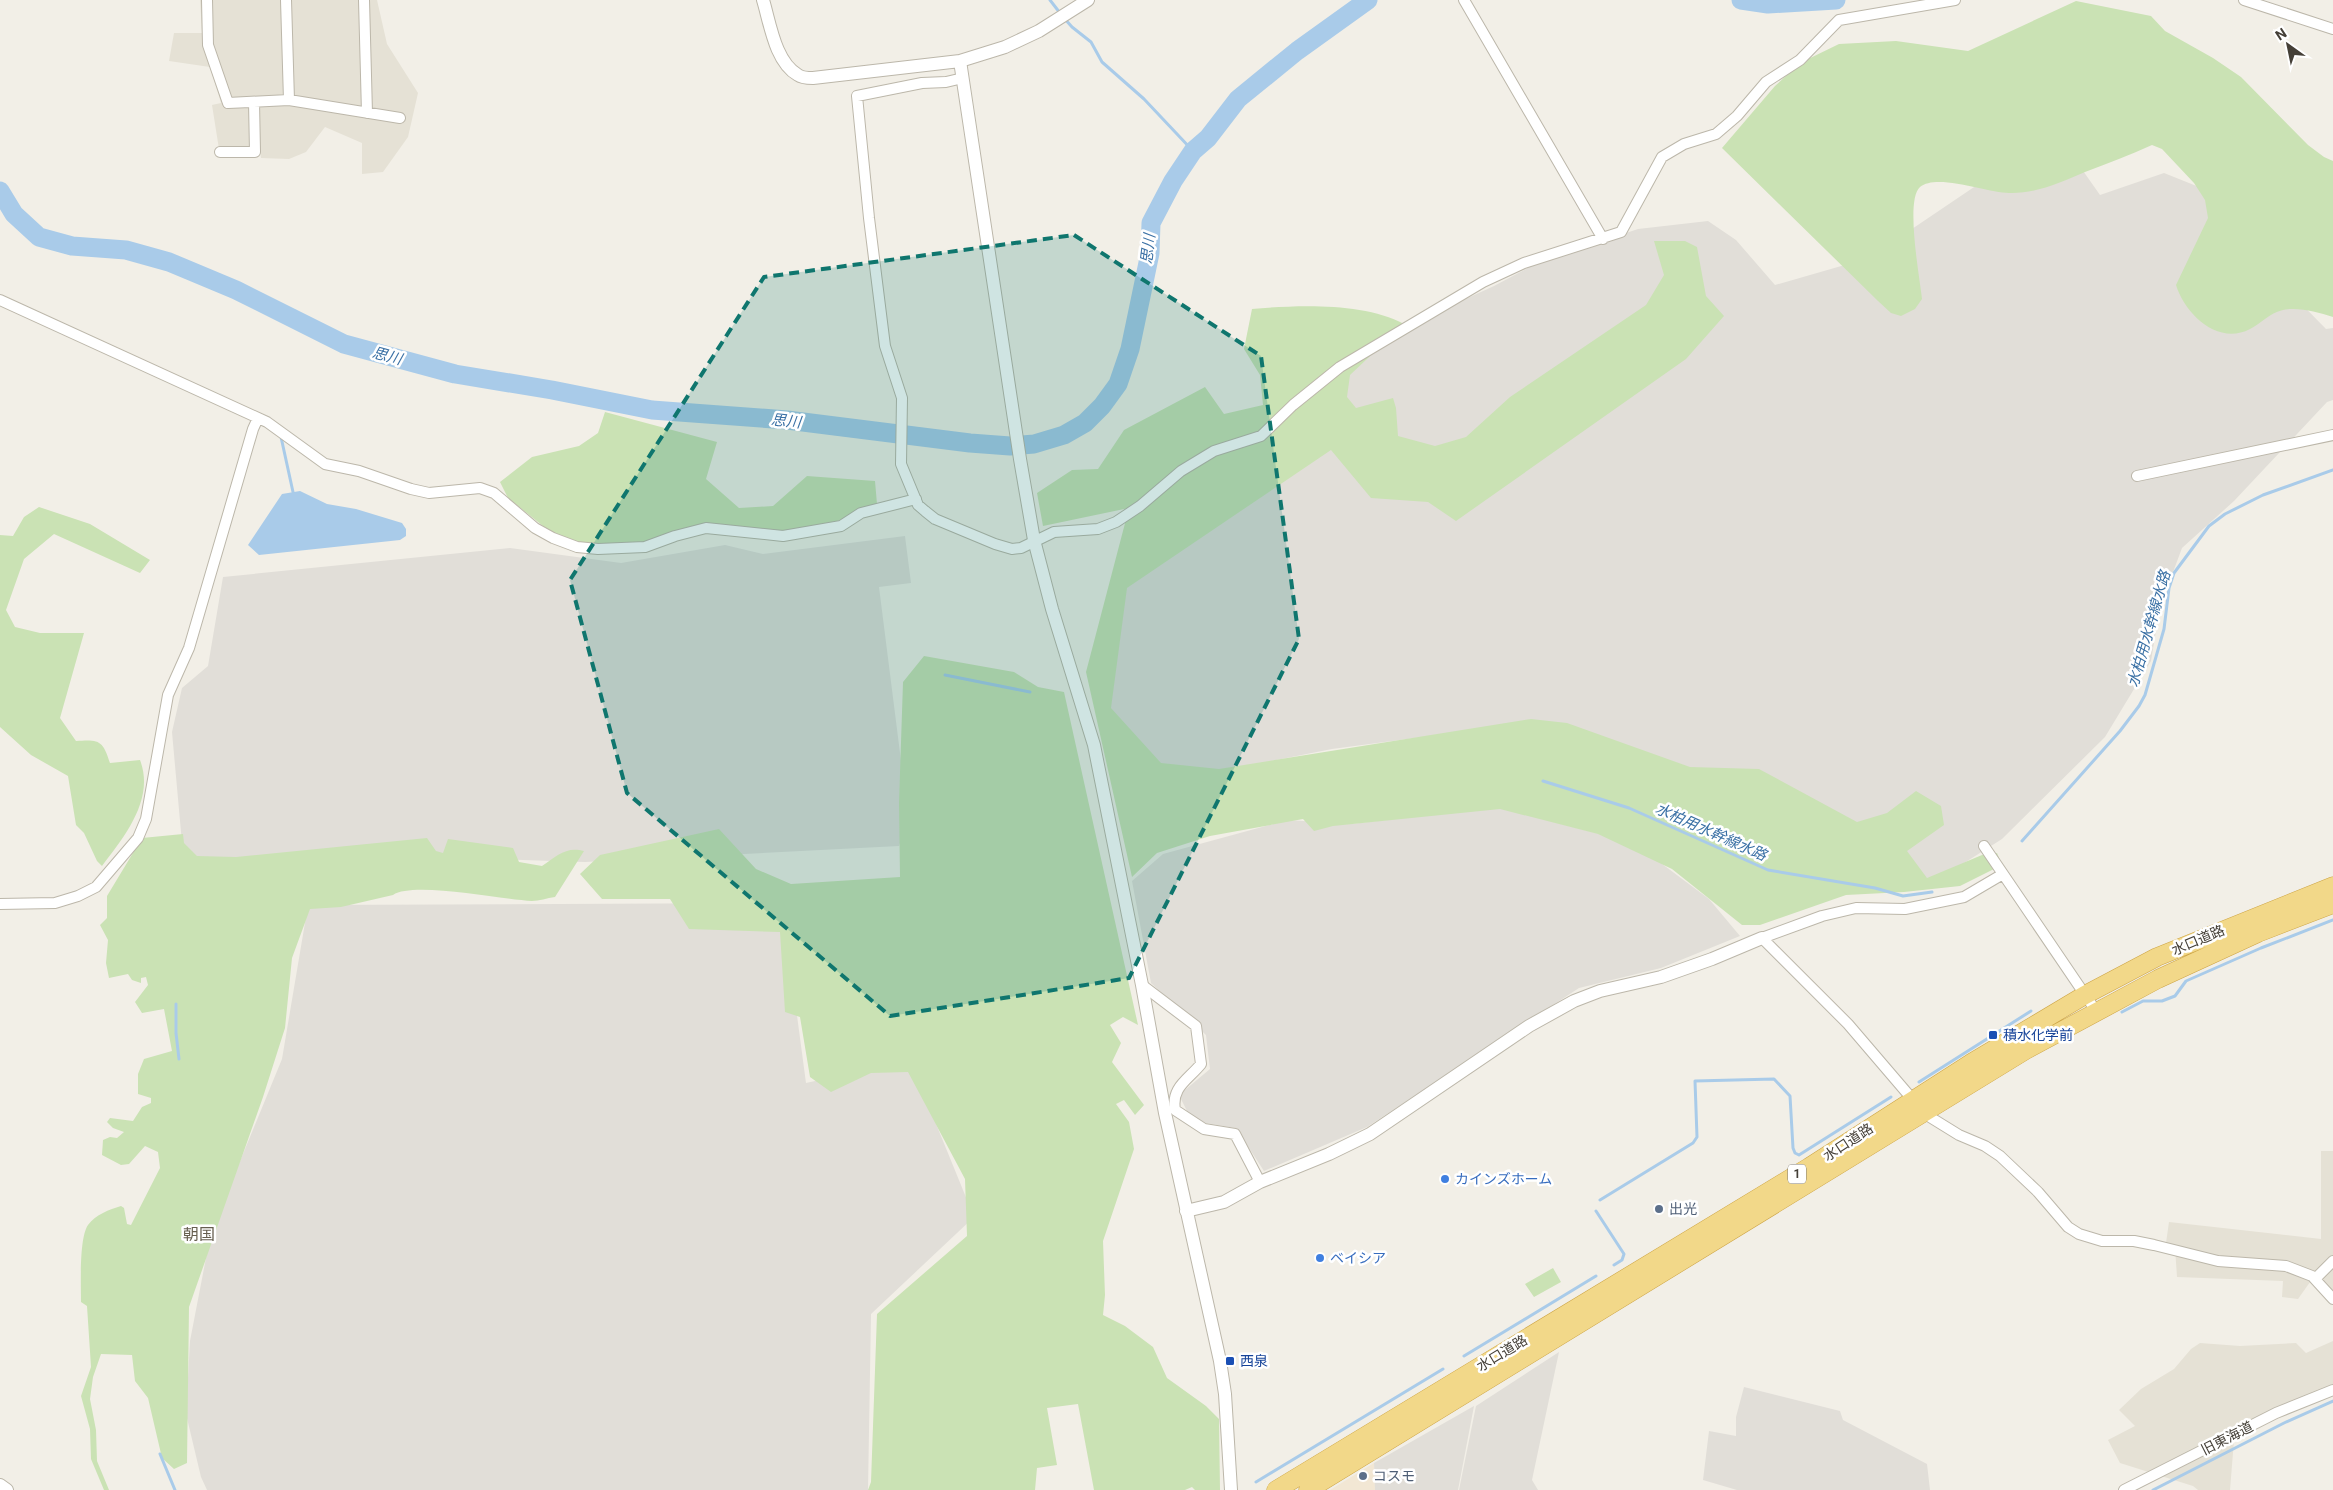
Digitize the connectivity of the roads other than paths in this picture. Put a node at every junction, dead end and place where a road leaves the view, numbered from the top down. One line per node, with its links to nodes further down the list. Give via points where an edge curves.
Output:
1 (207, 0): 13 (street, via 208,45 228,103)
2 (286, 0): 12 (street)
3 (364, 0): 14 (street)
4 (763, 0): 10 (street, via 787,67 799,76 813,78)
5 (1088, 0): 10 (street, via 1039,31 1005,47)
6 (1464, 0): 17 (street)
7 (1955, 0): 17 (street, via 1839,20 1800,60 1766,82 1737,116 1716,134 1684,144 1662,157 1621,232)
8 (2244, 0): 9 (street)
9 (2333, 29)
10 (960, 60): 11 (street)
11 (963, 78): 22 (street, via 857,96 885,346 902,398 900,464); 23 (street)
12 (289, 100): 13 (street); 14 (street)
13 (254, 102): 16 (street, via 255,152)
14 (367, 113): 15 (street)
15 (400, 118)
16 (220, 152)
17 (1603, 239): 23 (street, via 1569,248 1483,282 1370,347 1316,385 1261,436 1214,451 1181,471 1116,522 1098,529 1054,532)
18 (0, 300): 19 (street)
19 (258, 418): 22 (street, via 326,464 429,493 480,488 494,493 535,528 577,547 645,547 706,528 783,536 841,526 861,513); 27 (street, via 189,648 168,695 146,819 138,838 96,887 78,896 55,902)
20 (2333, 435): 21 (street)
21 (2137, 476)
22 (916, 499): 23 (street, via 935,518 995,544 1012,549)
23 (1034, 540): 30 (street, via 1094,746)
24 (1984, 846): 25 (street)
25 (2003, 874): 29 (street, via 1964,897 1905,909 1856,908 1822,916); 31 (street)
26 (2333, 886): 31 (highway, 水口道路 / 1, via 2157,957)
27 (0, 904)
28 (2333, 904): 32 (highway, 水口道路 / 1, via 2234,944)
29 (1762, 938): 33 (street, via 1848,1024); 36 (street, via 1661,977 1600,991 1574,1001 1522,1031 1370,1134)
30 (1142, 985): 34 (street); 34 (street, via 1196,1026 1201,1064 1177,1089)
31 (2085, 995): 32 (street); 33 (highway, 水口道路 / 1)
32 (2096, 1011): 35 (highway, 水口道路 / 1, via 2026,1050)
33 (1913, 1100): 35 (street); 45 (highway, 水口道路 / 1, via 1809,1167)
34 (1170, 1111): 36 (street, via 1204,1129 1235,1134); 37 (street)
35 (1925, 1114): 39 (street, via 2000,1156 2079,1234 2102,1241 2134,1241 2218,1261 2286,1266 2306,1272); 46 (highway, 水口道路 / 1)
36 (1260, 1182): 37 (street, via 1224,1202)
37 (1186, 1211): 44 (street, via 1220,1362)
38 (2333, 1261): 39 (street)
39 (2315, 1279): 40 (street)
40 (2333, 1298)
41 (2333, 1390): 47 (street, 旧東海道, via 2276,1413)
42 (0, 1485): 43 (street)
43 (7, 1490)
44 (1231, 1490)
45 (1276, 1490)
46 (1308, 1490)
47 (2124, 1490)

